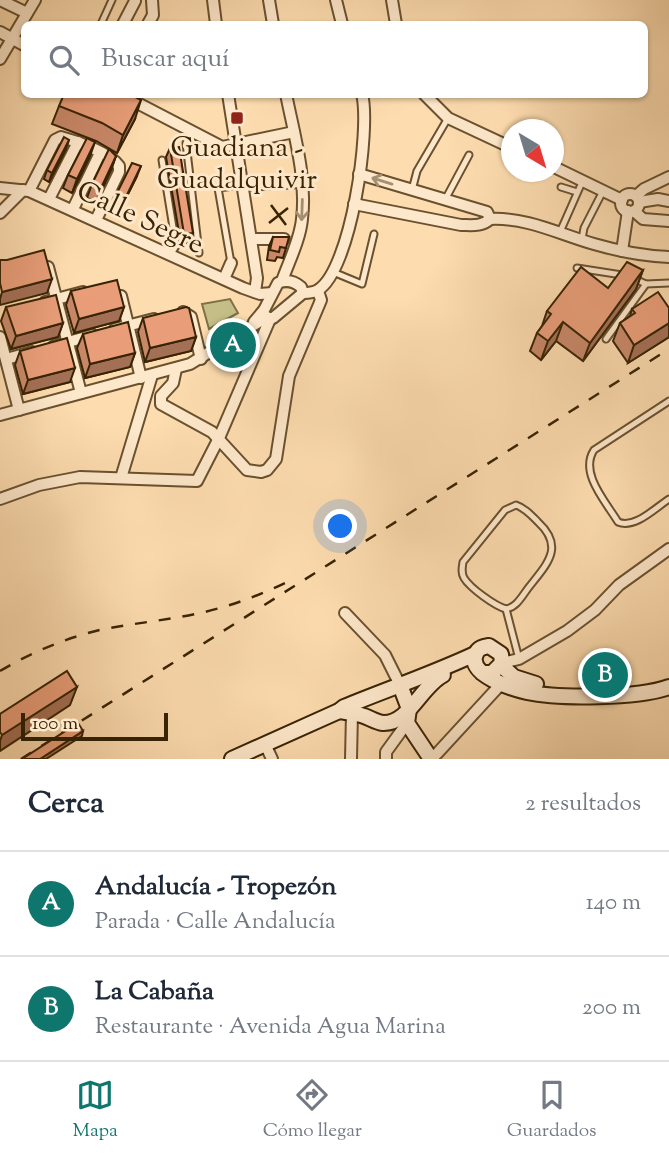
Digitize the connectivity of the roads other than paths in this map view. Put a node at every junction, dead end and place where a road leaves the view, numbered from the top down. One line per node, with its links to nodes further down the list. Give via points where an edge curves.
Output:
1 (35, 0): 10 (street)
2 (112, 0): 12 (lane)
3 (135, 0): 13 (street); 14 (street)
4 (152, 0): 15 (street)
5 (213, 0): 16 (street)
6 (268, 0): 17 (street)
7 (336, 0): 18 (street)
8 (392, 0): 19 (street)
9 (4, 1): 10 (street)
10 (27, 13): 11 (street)
11 (22, 21)
12 (102, 21)
13 (124, 21)
14 (149, 21)
15 (150, 21)
16 (216, 21)
17 (272, 21)
18 (341, 21)
19 (396, 21)
20 (21, 23): 22 (street)
21 (0, 32): 22 (street)
22 (12, 38): 23 (street); 24 (street)
23 (21, 42)
24 (0, 59)
25 (128, 98): 31 (street)
26 (230, 98): 35 (street)
27 (287, 98): 32 (street)
28 (362, 98): 40 (street)
29 (428, 98): 30 (street)
30 (448, 118): 34 (street); 48 (lane)
31 (192, 131): 35 (street, via 222,147); 67 (lane, via 186,143)
32 (294, 132): 35 (street); 43 (street)
33 (78, 142): 36 (street); 47 (street, via 61,136 53,141); 51 (street)
34 (501, 143)
35 (236, 144): 44 (street)
36 (100, 153): 56 (street); 59 (street, via 116,162 120,170)
37 (469, 155): 52 (lane)
38 (162, 160): 69 (lane, via 176,246)
39 (564, 171): 42 (street)
40 (359, 174): 48 (street, one-way to 40); 54 (street)
41 (669, 177): 55 (street, via 644,189)
42 (583, 180): 49 (street); 50 (lane)
43 (302, 182): 44 (street); 64 (street, one-way to 64)
44 (242, 185): 63 (street); 71 (lane, via 218,188)
45 (561, 187): 50 (lane)
46 (0, 188): 47 (street, Calle Segre)
47 (26, 190): 51 (street, Calle Segre); 57 (street)
48 (411, 190): 52 (street)
49 (603, 191): 55 (street, via 622,200 626,195); 65 (lane)
50 (578, 192): 61 (lane)
51 (49, 199): 56 (street, Calle Segre)
52 (445, 200): 58 (street, via 487,212)
53 (669, 201): 55 (street)
54 (354, 204): 58 (street, via 461,225); 74 (street, via 344,250)
55 (634, 205): 60 (street, via 643,219); 66 (street)
56 (73, 209): 59 (street, Calle Segre)
57 (0, 213)
58 (490, 219): 61 (street, via 527,222)
59 (96, 220): 69 (street, Calle Segre)
60 (669, 221)
61 (560, 232): 65 (street)
62 (374, 234): 74 (lane, via 362,284)
63 (251, 239): 64 (street); 85 (street)
64 (297, 239): 76 (street)
65 (582, 240): 66 (street)
66 (622, 251): 70 (street)
67 (199, 253): 72 (street)
68 (45, 254): 83 (street)
69 (172, 254): 72 (street, Calle Segre)
70 (669, 257)
71 (231, 263): 75 (street)
72 (193, 264): 75 (street, Calle Segre)
73 (577, 268): 79 (lane, via 613,272)
74 (333, 272): 81 (street)
75 (224, 279): 85 (street, Calle Segre)
76 (282, 281): 82 (street, via 295,283); 85 (street, Calle Segre)
77 (669, 283): 79 (lane)
78 (118, 284): 87 (street)
79 (646, 284): 90 (lane)
80 (93, 290): 83 (street)
81 (318, 291): 82 (street); 100 (street, via 321,300 289,376 276,459 267,470 247,470)
82 (303, 293): 85 (street, via 275,317)
83 (57, 299): 84 (street); 91 (street)
84 (34, 305)
85 (263, 306): 86 (street); 88 (street)
86 (252, 325): 88 (street, via 261,329); 93 (street)
87 (128, 326): 91 (street); 93 (street, via 187,313); 95 (street)
88 (262, 336): 100 (street)
89 (0, 337): 92 (street)
90 (606, 339)
91 (68, 342): 92 (street); 96 (street)
92 (6, 359): 98 (street)
93 (201, 359): 94 (street)
94 (176, 369): 95 (street); 100 (street, via 161,404)
95 (147, 376): 96 (street); 101 (street)
96 (81, 393): 98 (street)
97 (669, 401): 103 (lane, via 594,450 589,463 591,476 622,524 632,524)
98 (19, 410): 99 (street)
99 (0, 415)
100 (219, 438): 101 (street, via 197,481)
101 (121, 478): 102 (street, via 80,477)
102 (0, 499)
103 (669, 499)
104 (669, 549): 108 (street, via 567,631)
105 (506, 609): 105 (lane, via 515,605 552,553 547,529 516,505 505,510 462,568 469,584); 108 (lane)
106 (345, 613): 112 (street, via 385,654)
107 (475, 654): 109 (street, via 484,647 494,648 501,654); 110 (street); 112 (street)
108 (519, 659): 109 (street)
109 (501, 664): 110 (street, via 492,673); 111 (street, via 514,677 546,686 638,685)
110 (480, 672): 114 (street); 117 (street, via 465,667 439,677 423,691)
111 (669, 677)
112 (400, 685): 115 (street); 117 (street)
113 (669, 687): 114 (street, via 638,694 594,695 545,695)
114 (498, 688): 124 (street)
115 (361, 699): 116 (street); 118 (street, via 363,713)
116 (345, 712): 118 (street); 119 (street); 122 (street)
117 (408, 716): 118 (street, via 384,723); 123 (street); 124 (street)
118 (370, 718)
119 (265, 744): 120 (street); 121 (street)
120 (232, 759)
121 (272, 759)
122 (351, 759)
123 (386, 759)
124 (431, 759)

